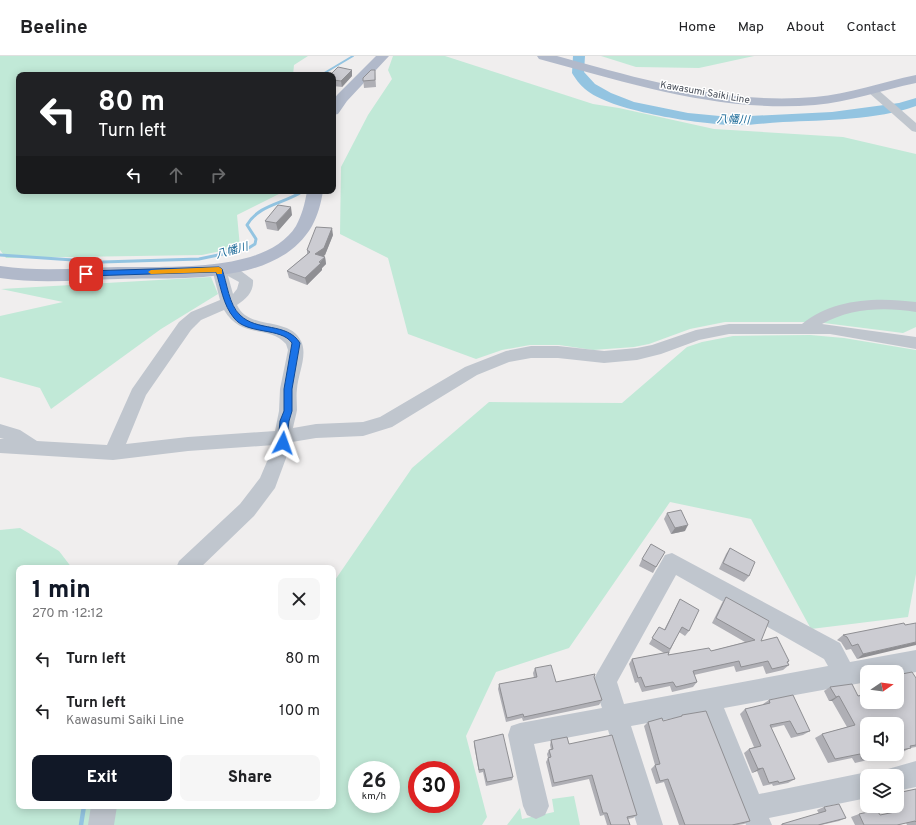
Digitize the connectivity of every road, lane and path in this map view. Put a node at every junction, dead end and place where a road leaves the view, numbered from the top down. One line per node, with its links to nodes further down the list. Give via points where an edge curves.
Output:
1 (543, 56): 3 (main road, Kawasumi Saiki Line, via 568,63)
2 (378, 58): 6 (main road)
3 (589, 64): 5 (main road, Kawasumi Saiki Line, via 690,92 752,101 813,102)
4 (916, 79): 5 (main road, Kawasumi Saiki Line)
5 (874, 92): 7 (street)
6 (336, 107)
7 (916, 128)
8 (314, 194): 9 (main road, via 308,219 301,232 288,244 261,259)
9 (219, 269): 10 (main road, via 57,275); 11 (street); 11 (street, via 246,280 245,291)
10 (0, 272)
11 (229, 302): 16 (street, via 233,313 243,322 286,334 296,343); 19 (street, via 196,316 185,326 138,393)
12 (916, 307): 13 (street, via 883,303 833,312 818,318)
13 (807, 328): 14 (street); 16 (street, via 712,331 655,350 614,357 558,352 518,354 482,365 397,416 375,426 351,431 307,432)
14 (916, 343)
15 (0, 431): 18 (street, via 22,438)
16 (283, 441): 19 (street, via 178,444); 20 (street, via 275,468 258,496 234,524)
17 (0, 446): 18 (street)
18 (33, 448): 19 (street)
19 (113, 453)
20 (189, 565)
21 (916, 661): 22 (street)
22 (844, 674): 23 (street); 24 (street, via 832,651 672,562 606,681)
23 (709, 700): 24 (street); 30 (street)
24 (617, 717): 28 (street, via 520,735); 32 (street)
25 (916, 774): 26 (street)
26 (904, 777)
27 (860, 786): 30 (street)
28 (536, 806)
29 (104, 809): 31 (street)
30 (756, 817)
31 (101, 825)
32 (650, 825)

